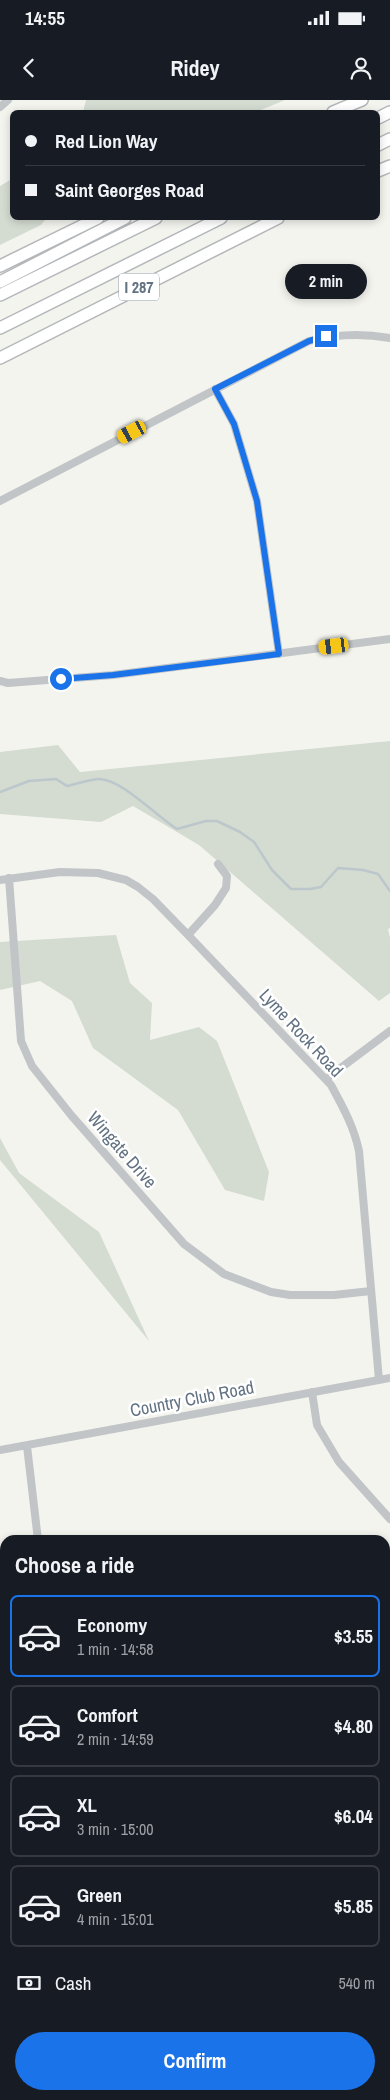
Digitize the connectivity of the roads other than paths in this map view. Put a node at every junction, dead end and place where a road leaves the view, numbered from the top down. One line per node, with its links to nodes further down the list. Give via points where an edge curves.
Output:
1 (8, 100): 3 (street)
2 (362, 100): 4 (highway)
3 (0, 107)
4 (339, 110)
5 (94, 220): 10 (highway)
6 (122, 220): 11 (highway)
7 (152, 220): 12 (highway)
8 (217, 220): 13 (highway, I 287)
9 (274, 220): 15 (highway, I 287)
10 (0, 266)
11 (0, 282)
12 (0, 295)
13 (0, 328)
14 (390, 338): 16 (street, via 343,334 309,341)
15 (0, 358)
16 (215, 389): 17 (street); 19 (street, via 234,424 257,501)
17 (0, 501)
18 (390, 639): 19 (street)
19 (279, 654): 20 (street, via 113,675)
20 (0, 681)
21 (218, 864): 24 (street, via 227,876 226,888)
22 (9, 878): 23 (street, Lyme Rock Road); 24 (street, Lyme Rock Road, via 60,872 108,875 126,880 153,899); 27 (street, Wingate Drive, via 22,1041 32,1066 184,1244 224,1274 271,1292 310,1296)
23 (0, 880)
24 (188, 935): 26 (street, Lyme Rock Road)
25 (390, 1031): 26 (street)
26 (326, 1079): 27 (street, Lyme Rock Road, via 356,1136)
27 (371, 1291): 29 (street, Lyme Rock Road)
28 (390, 1378): 29 (street, Country Club Road)
29 (379, 1380): 30 (street, Country Club Road)
30 (312, 1392): 31 (street, Country Club Road); 33 (street, via 317,1425 340,1462)
31 (27, 1446): 32 (street, Country Club Road); 34 (street)
32 (0, 1450)
33 (390, 1519)
34 (37, 1535)

